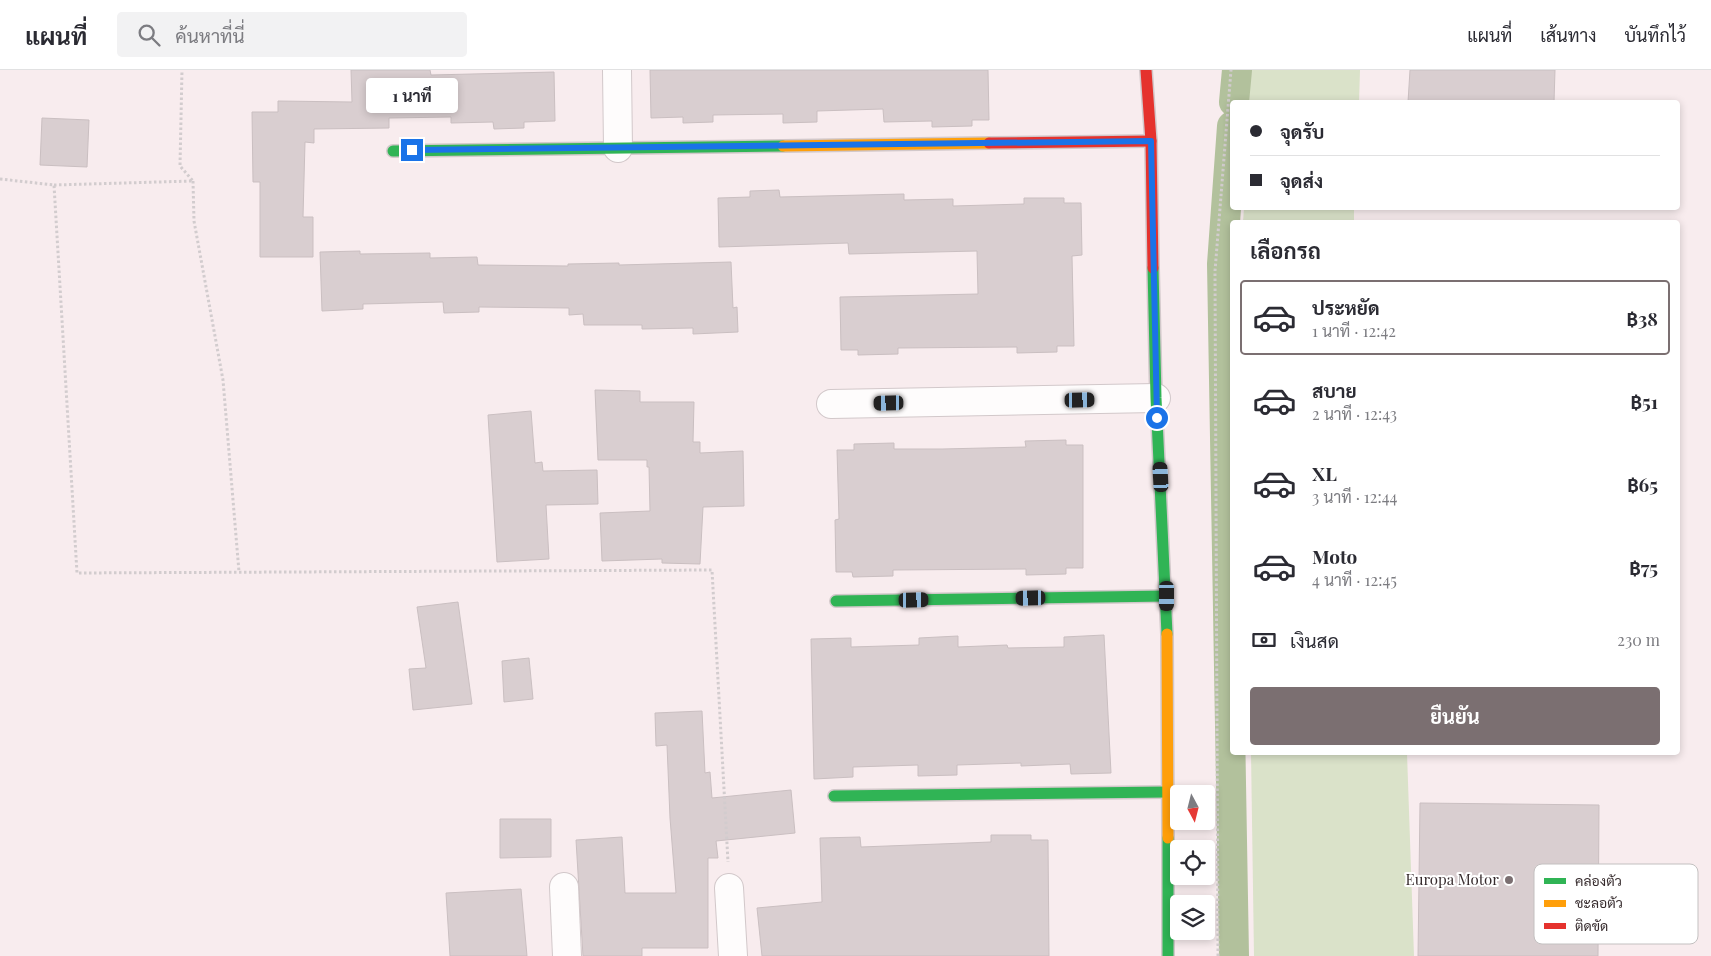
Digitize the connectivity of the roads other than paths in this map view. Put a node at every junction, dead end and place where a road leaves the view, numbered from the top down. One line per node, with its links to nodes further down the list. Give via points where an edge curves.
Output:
1 (617, 70): 4 (street)
2 (1146, 70): 3 (street)
3 (1151, 141): 4 (street); 6 (street)
4 (618, 148): 5 (street)
5 (393, 151)
6 (1156, 398): 7 (street); 8 (street)
7 (831, 404)
8 (1167, 596): 9 (street); 10 (street)
9 (836, 601)
10 (1167, 792): 11 (street); 16 (street)
11 (834, 796)
12 (564, 887): 14 (street)
13 (729, 888): 15 (street)
14 (567, 956)
15 (733, 956)
16 (1168, 956)

